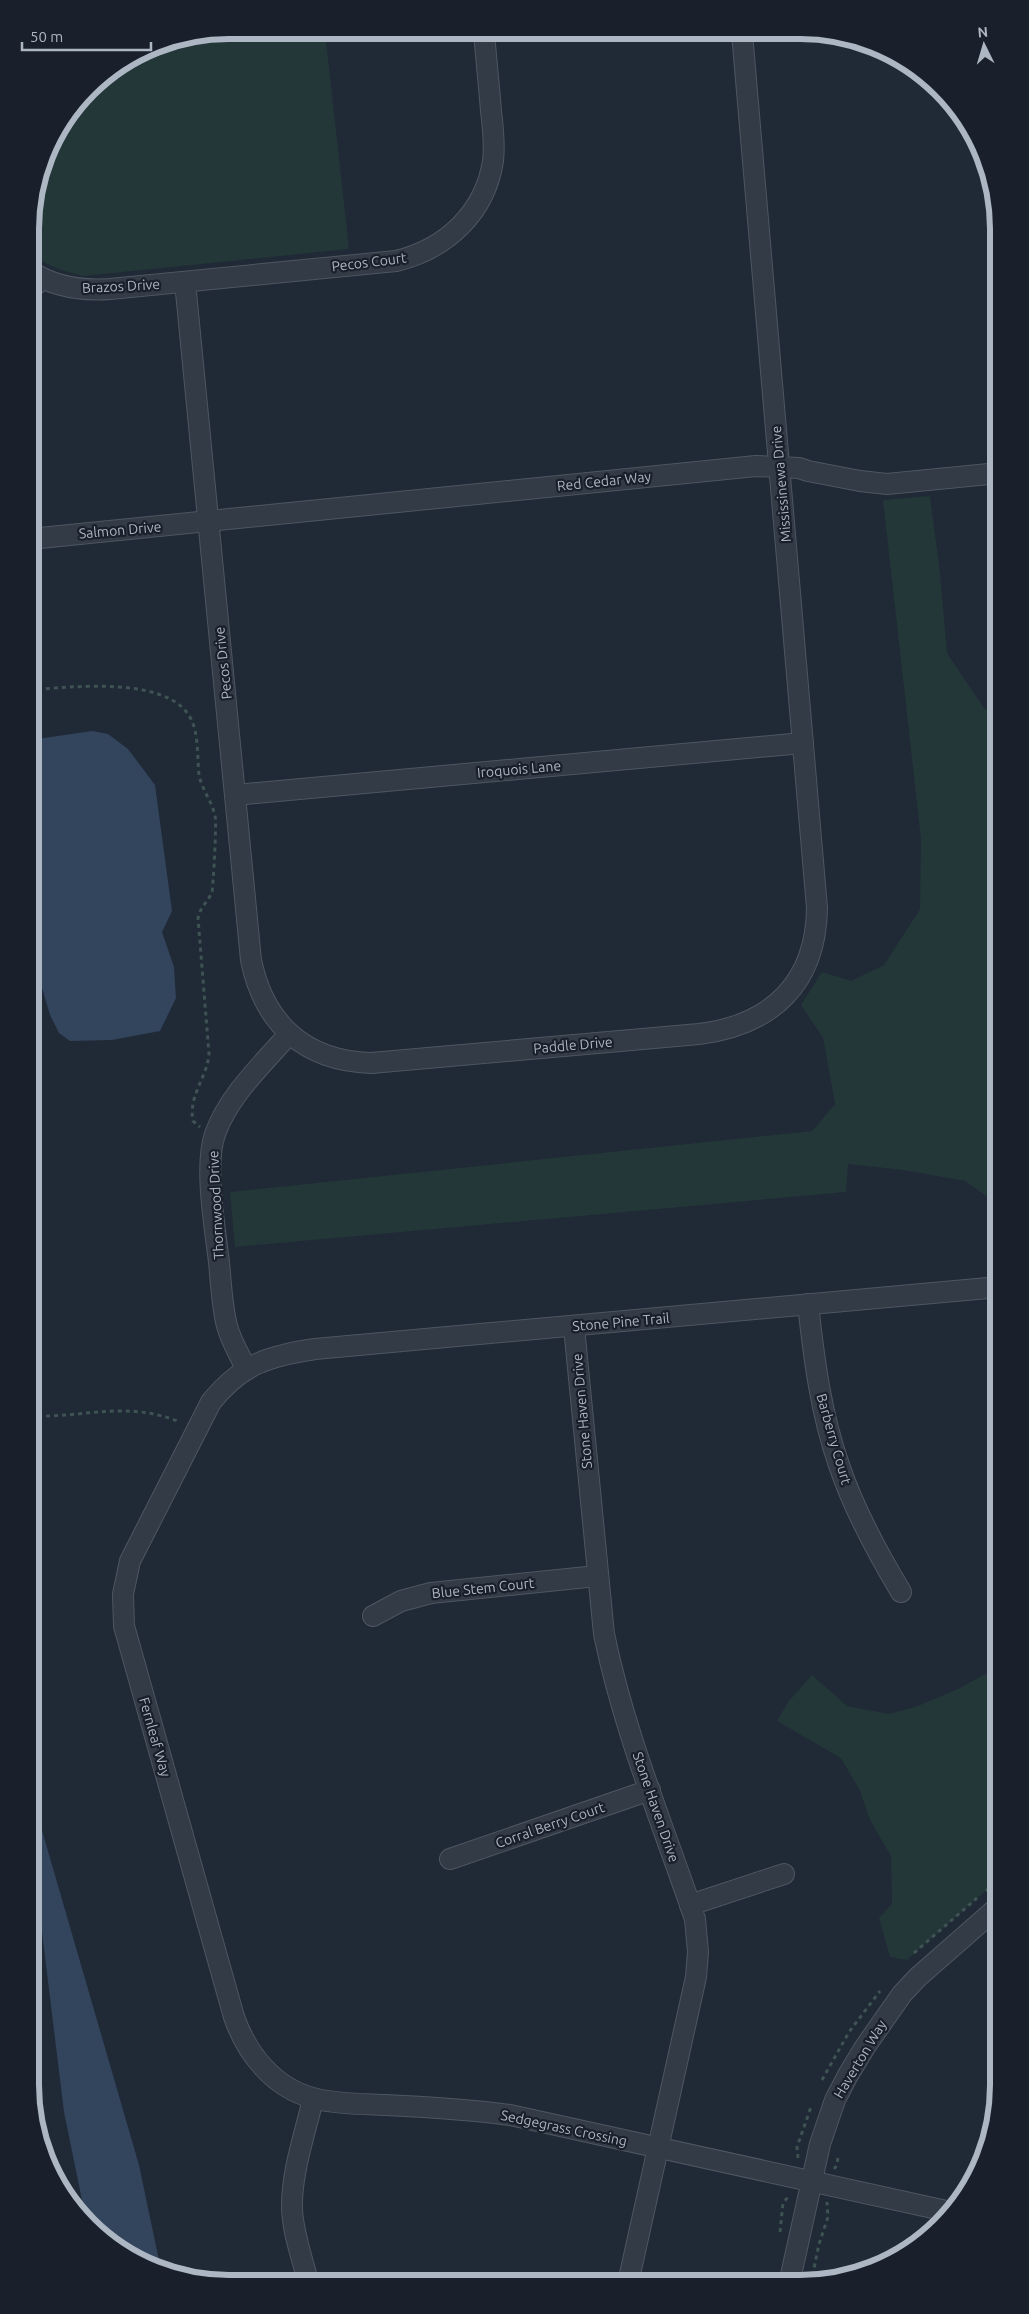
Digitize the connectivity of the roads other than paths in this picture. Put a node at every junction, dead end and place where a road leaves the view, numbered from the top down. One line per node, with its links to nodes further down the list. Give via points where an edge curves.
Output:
1 (485, 39): 5 (street, Pecos Court, via 493,160 482,197 468,220 457,230 427,250 396,261)
2 (743, 39): 7 (street, Mississinewa Drive)
3 (39, 275): 4 (street, Brazos Drive)
4 (49, 281): 5 (street, Brazos Drive, via 95,290); 6 (lane)
5 (185, 282): 9 (street, Pecos Drive)
6 (39, 288)
7 (779, 466): 8 (street, Red Cedar Way, via 887,484); 9 (street, Red Cedar Way); 11 (street, Mississinewa Drive)
8 (990, 474)
9 (209, 522): 10 (street, Salmon Drive); 12 (street, Pecos Drive)
10 (39, 538)
11 (803, 744): 12 (street, Iroquois Lane); 13 (street, Mississinewa Drive, via 817,908)
12 (236, 795): 14 (street, Pecos Drive, via 254,974 269,1008)
13 (815, 935): 14 (street, Paddle Drive, via 807,964 780,1000 752,1020 728,1030 371,1063 332,1059)
14 (289, 1034): 18 (street, Thornwood Drive, via 226,1110 212,1151 224,1311 229,1331)
15 (990, 1288): 16 (street, Stone Pine Trail)
16 (808, 1304): 17 (street, Stone Pine Trail); 20 (street, Barberry Court, via 818,1385 838,1464 863,1523)
17 (574, 1327): 18 (street, Stone Pine Trail, via 315,1349 287,1353); 19 (street, Stone Haven Drive)
18 (246, 1368): 27 (street, Fernleaf Way, via 221,1389 196,1430 130,1561 122,1611 237,2027 248,2050 263,2068 285,2085)
19 (597, 1576): 21 (street, Blue Stem Court, via 431,1593 401,1601); 22 (street, Stone Haven Drive, via 612,1674)
20 (901, 1592)
21 (373, 1616)
22 (650, 1790): 23 (street, Corral Berry Court); 25 (street, Stone Haven Drive)
23 (450, 1859)
24 (784, 1874): 25 (street)
25 (690, 1906): 28 (street, Stone Haven Drive, via 697,1931 698,1964)
26 (990, 1914): 29 (street, Haverton Way, via 902,1994 865,2047 835,2100)
27 (313, 2099): 28 (street, Sedgegrass Crossing, via 483,2111); 31 (street, via 293,2184 292,2210)
28 (658, 2148): 29 (street, Sedgegrass Crossing); 32 (street, Stone Haven Drive)
29 (812, 2181): 30 (street, Sedgegrass Crossing); 33 (street, Haverton Way)
30 (943, 2210)
31 (306, 2275)
32 (630, 2275)
33 (791, 2275)

